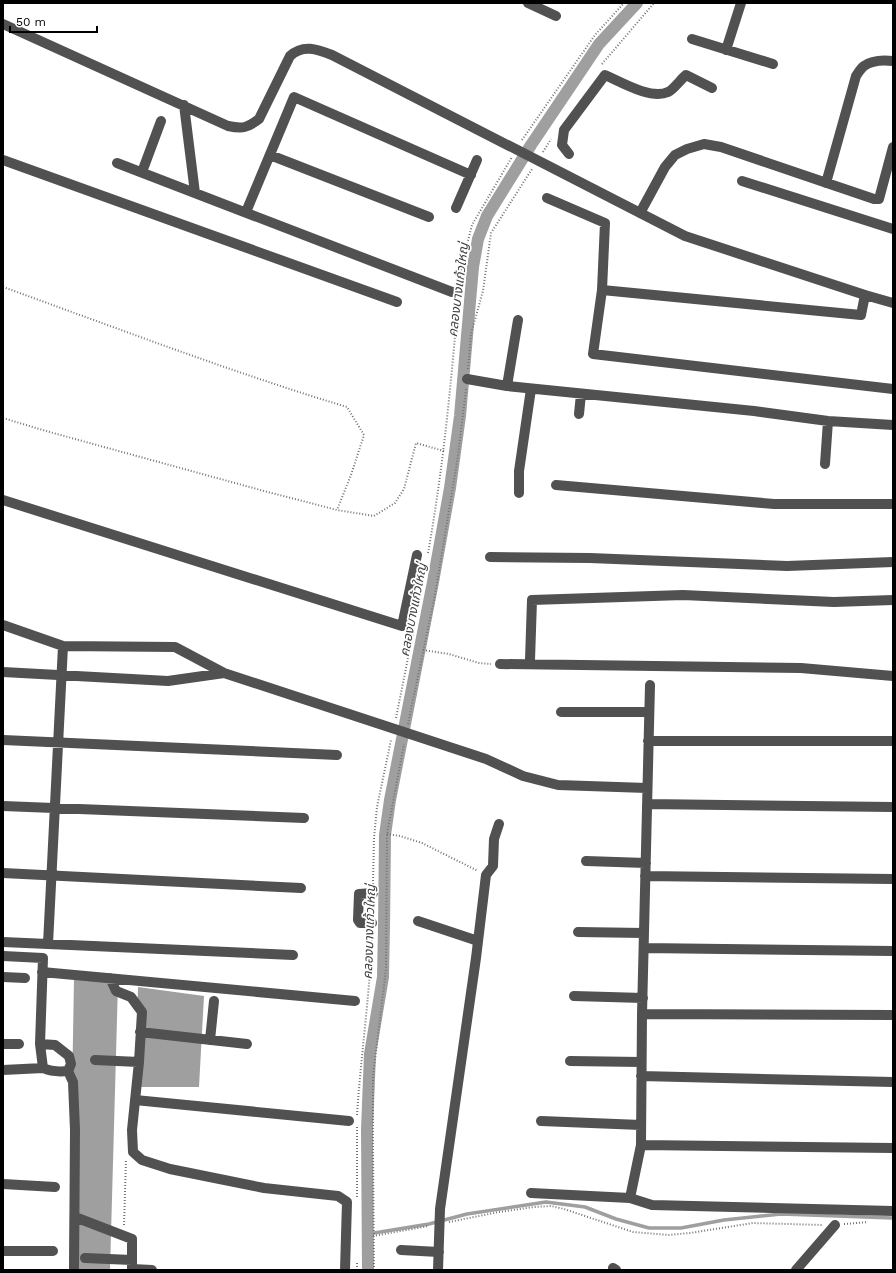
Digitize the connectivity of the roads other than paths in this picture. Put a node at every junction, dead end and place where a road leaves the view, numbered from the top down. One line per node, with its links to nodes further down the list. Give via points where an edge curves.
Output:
1 (528, 3): 3 (street)
2 (741, 3): 6 (street)
3 (556, 16)
4 (3, 24): 10 (street)
5 (692, 39): 6 (street)
6 (726, 50): 8 (street)
7 (893, 61): 21 (street, via 872,62 864,66 856,76)
8 (773, 64)
9 (712, 88): 13 (street, via 686,74 668,92 654,94 638,90 605,75 564,130 562,144)
10 (184, 106): 22 (street); 26 (street, via 228,126 246,127 259,119 290,56 296,50 318,49)
11 (161, 121): 18 (street)
12 (893, 147): 21 (street, via 880,199)
13 (569, 154)
14 (270, 156): 19 (street, via 294,97); 25 (street); 27 (street)
15 (3, 160): 32 (street)
16 (477, 160): 19 (street)
17 (117, 163): 18 (street)
18 (142, 172): 22 (street)
19 (471, 175): 24 (street)
20 (742, 181): 28 (street)
21 (826, 183): 26 (street, via 721,147 704,144 675,155 665,167)
22 (195, 193): 25 (street)
23 (547, 198): 29 (street, via 605,222)
24 (456, 208)
25 (246, 212): 30 (street)
26 (640, 212): 31 (street, via 685,236)
27 (429, 217)
28 (893, 228)
29 (602, 290): 31 (street, via 861,315); 37 (street, via 593,354)
30 (457, 291)
31 (865, 295): 33 (street)
32 (397, 302)
33 (893, 303)
34 (518, 320): 36 (street)
35 (467, 379): 36 (street)
36 (507, 386): 38 (street)
37 (893, 388)
38 (531, 389): 39 (street); 45 (street, via 519,471)
39 (581, 394): 40 (street); 41 (street)
40 (579, 414)
41 (828, 420): 42 (street); 43 (street)
42 (893, 426)
43 (825, 464)
44 (556, 485): 47 (street, via 774,504)
45 (519, 493)
46 (3, 500): 48 (street, via 402,626)
47 (893, 504)
48 (417, 555)
49 (490, 557): 50 (street, via 590,558 787,566)
50 (893, 562)
51 (893, 600): 54 (street, via 834,602 682,595 532,600)
52 (3, 625): 53 (street)
53 (63, 646): 57 (street, via 175,646); 58 (street)
54 (530, 660)
55 (500, 664): 59 (street, via 801,668)
56 (3, 672): 58 (street)
57 (224, 673): 58 (street, via 168,681); 68 (street, via 486,759 523,776 558,784)
58 (62, 674): 66 (street)
59 (893, 676)
60 (650, 685): 62 (street)
61 (561, 712): 62 (street)
62 (649, 712): 64 (street)
63 (3, 740): 66 (street)
64 (648, 741): 65 (street); 68 (street)
65 (893, 742)
66 (58, 743): 67 (street); 72 (street)
67 (337, 754)
68 (647, 788): 69 (street)
69 (647, 804): 71 (street); 76 (street)
70 (3, 806): 72 (street)
71 (893, 807)
72 (55, 808): 73 (street); 78 (street)
73 (304, 818)
74 (499, 824): 87 (street, via 494,839 493,866 486,875)
75 (586, 861): 76 (street)
76 (646, 863): 79 (street)
77 (3, 873): 78 (street)
78 (51, 875): 81 (street); 89 (street)
79 (645, 876): 80 (street); 86 (street)
80 (893, 879)
81 (301, 888)
82 (373, 893): 84 (street, via 359,894 358,920 360,923)
83 (418, 921): 87 (street)
84 (372, 923)
85 (578, 932): 86 (street)
86 (644, 933): 90 (street)
87 (478, 941): 135 (street, via 440,1209)
88 (3, 942): 89 (street)
89 (48, 944): 92 (street)
90 (644, 948): 91 (street); 99 (street)
91 (893, 951)
92 (293, 955)
93 (3, 956): 94 (street, via 43,958)
94 (42, 972): 97 (street); 108 (street)
95 (3, 977): 96 (street)
96 (25, 978)
97 (110, 978): 101 (street); 104 (street, via 116,991 131,997 142,1012)
98 (574, 996): 99 (street)
99 (643, 998): 102 (street)
100 (214, 1001): 105 (street)
101 (355, 1001)
102 (642, 1014): 103 (street); 113 (street)
103 (893, 1015)
104 (140, 1032): 105 (street); 112 (street)
105 (210, 1040): 109 (street)
106 (3, 1044): 107 (street)
107 (19, 1044)
108 (40, 1044): 114 (street); 116 (street, via 55,1045 69,1056 71,1064)
109 (247, 1044)
110 (94, 1060): 112 (street)
111 (570, 1060): 113 (street)
112 (138, 1062): 119 (street)
113 (641, 1062): 117 (street)
114 (43, 1068): 115 (street); 116 (street, via 51,1072)
115 (3, 1070)
116 (68, 1071): 130 (street, via 74,1082)
117 (641, 1076): 118 (street); 122 (street)
118 (893, 1082)
119 (135, 1100): 120 (street); 140 (street, via 133,1152 142,1160 264,1188 338,1196 347,1202)
120 (349, 1121)
121 (541, 1121): 122 (street)
122 (641, 1125): 123 (street)
123 (641, 1144): 124 (street); 128 (street)
124 (893, 1148)
125 (3, 1184): 126 (street)
126 (55, 1187)
127 (531, 1193): 128 (street)
128 (630, 1198): 129 (street, via 652,1205)
129 (893, 1211)
130 (75, 1217): 137 (street, via 132,1239); 138 (street)
131 (835, 1225): 142 (street)
132 (401, 1250): 135 (street)
133 (3, 1251): 134 (street)
134 (53, 1251)
135 (438, 1252): 141 (street)
136 (85, 1258): 137 (street)
137 (132, 1266): 139 (street)
138 (74, 1270)
139 (152, 1270)
140 (345, 1270)
141 (438, 1270)
142 (796, 1270)

